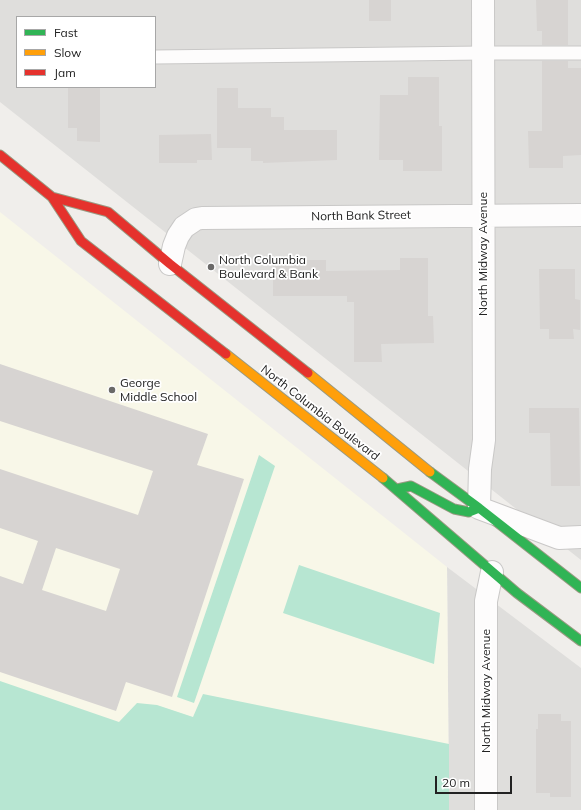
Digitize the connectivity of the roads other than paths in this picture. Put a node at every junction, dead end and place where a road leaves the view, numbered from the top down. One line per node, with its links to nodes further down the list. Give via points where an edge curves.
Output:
1 (483, 0): 2 (street, North Midway Avenue)
2 (483, 53): 3 (lane); 4 (lane); 7 (street, North Midway Avenue)
3 (581, 53)
4 (156, 57)
5 (0, 155): 6 (main road, North Columbia Boulevard)
6 (52, 198): 9 (main road, North Columbia Boulevard, via 108,212); 10 (main road, North Columbia Boulevard, via 81,241)
7 (483, 215): 8 (street, North Bank Street); 9 (street, North Bank Street, via 202,218 184,227 174,246); 11 (street, North Midway Avenue, via 484,440)
8 (581, 215)
9 (170, 264): 11 (main road, North Columbia Boulevard, via 423,467)
10 (397, 489): 11 (main road, via 411,486 454,509 469,512); 13 (main road, North Columbia Boulevard)
11 (479, 508): 12 (street, via 559,538); 14 (main road, North Columbia Boulevard)
12 (581, 538)
13 (492, 572): 15 (main road, North Columbia Boulevard); 16 (street, North Midway Avenue, via 486,601)
14 (581, 588)
15 (581, 641)
16 (486, 810)

